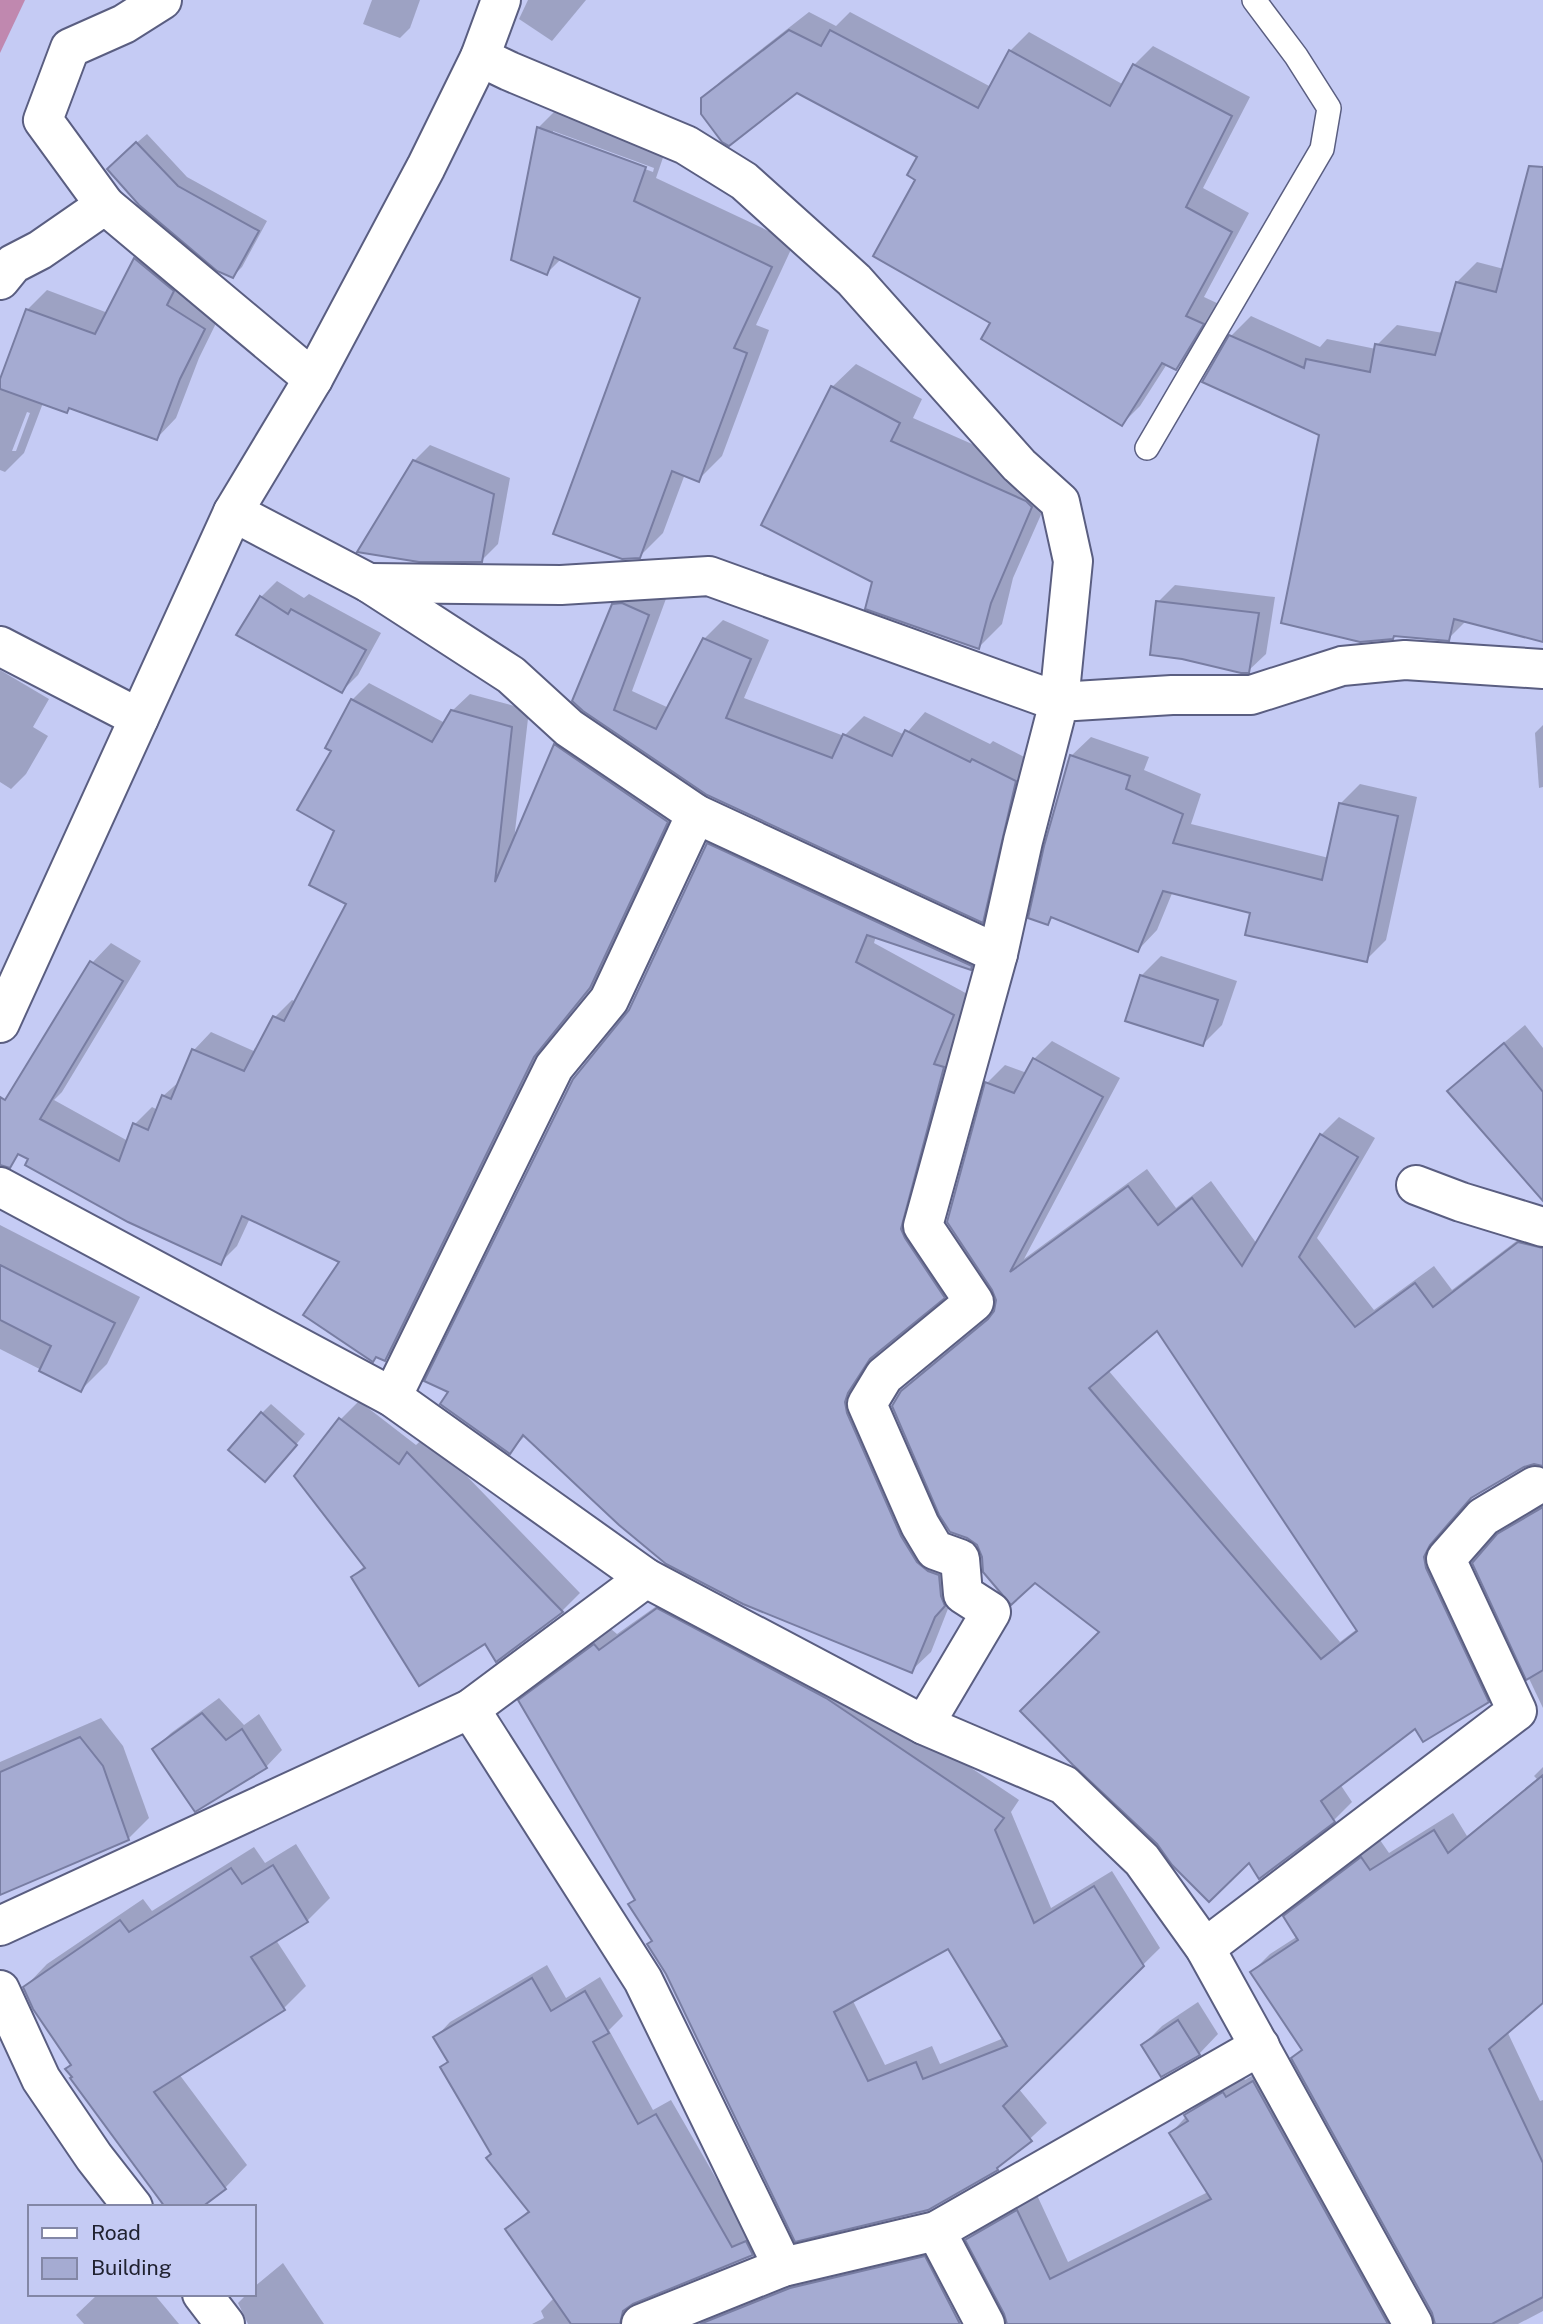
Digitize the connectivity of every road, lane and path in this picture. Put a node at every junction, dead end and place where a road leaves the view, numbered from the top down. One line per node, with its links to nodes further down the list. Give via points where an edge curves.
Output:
1 (162, 0): 5 (street, via 124,24 70,48 43,120)
2 (500, 0): 4 (street)
3 (1254, 0): 8 (lane, via 1329,108 1322,149)
4 (480, 57): 7 (street); 13 (street, via 686,145 744,181 854,280 1019,465 1060,502 1073,561)
5 (105, 205): 6 (street, via 13,264); 7 (street)
6 (0, 280)
7 (313, 379): 9 (street)
8 (1147, 448)
9 (233, 512): 10 (street); 14 (street)
10 (369, 583): 13 (street, via 561,585 709,576); 15 (street, via 511,675 569,728)
11 (0, 646): 14 (street)
12 (1543, 669): 13 (street, via 1405,660 1342,666 1251,695)
13 (1059, 702): 16 (street)
14 (139, 718): 17 (street)
15 (695, 814): 16 (street); 21 (street, via 609,1000 554,1067)
16 (998, 954): 26 (street, via 923,1226 974,1303 884,1376 867,1404 920,1525 935,1550 960,1559 963,1594 991,1612)
17 (0, 1023)
18 (1416, 1185): 20 (street)
19 (0, 1187): 21 (street)
20 (1543, 1227)
21 (391, 1397): 23 (street)
22 (1535, 1486): 24 (street, via 1483,1517 1446,1559)
23 (646, 1578): 25 (street); 26 (street)
24 (1530, 1704): 28 (street)
25 (470, 1709): 27 (street); 33 (street, via 643,1980)
26 (924, 1725): 28 (street, via 1065,1785 1142,1860)
27 (0, 1926)
28 (1205, 1948): 30 (street)
29 (0, 1990): 31 (street, via 41,2079)
30 (1260, 2046): 32 (street); 38 (street)
31 (131, 2205)
32 (936, 2231): 33 (street); 37 (street)
33 (783, 2267): 36 (street)
34 (204, 2296): 35 (street)
35 (225, 2324)
36 (641, 2324)
37 (985, 2324)
38 (1413, 2324)

